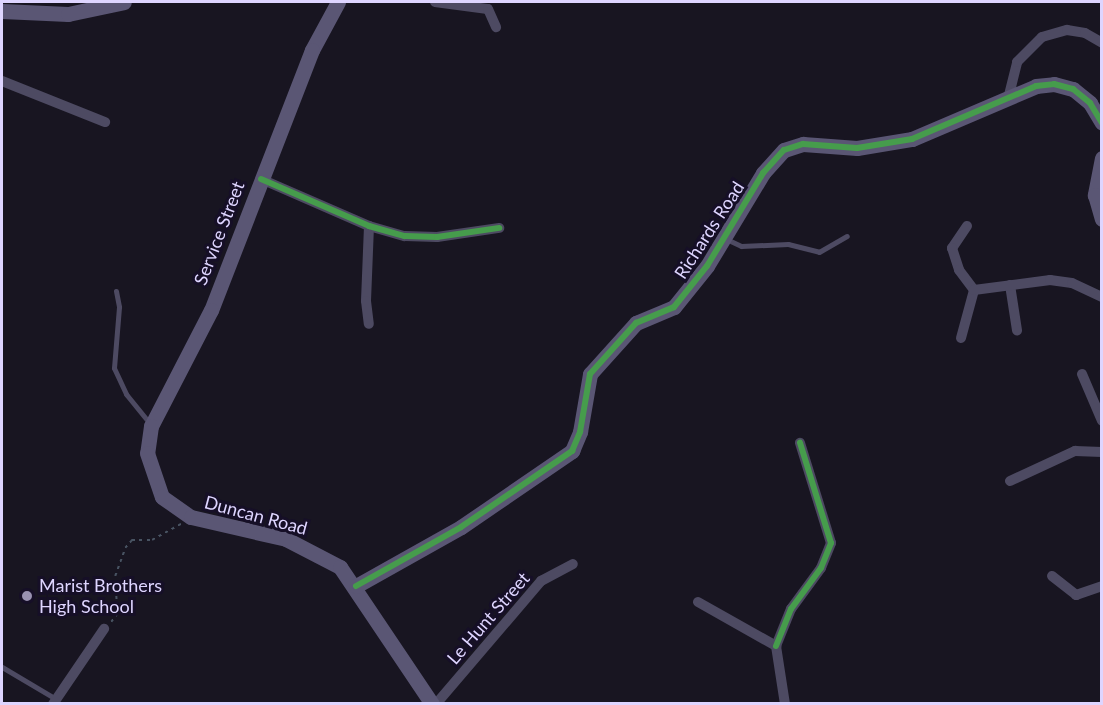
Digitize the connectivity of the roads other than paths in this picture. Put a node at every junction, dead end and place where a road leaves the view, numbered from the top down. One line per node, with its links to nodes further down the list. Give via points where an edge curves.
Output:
1 (124, 2): 4 (street, via 68,14)
2 (338, 2): 12 (street, Service Street, via 312,50)
3 (435, 2): 5 (street, via 488,9)
4 (2, 11)
5 (496, 27)
6 (1101, 43): 8 (street, via 1085,33 1067,30 1042,37 1017,62)
7 (2, 81): 9 (street)
8 (1008, 99): 10 (street, Richards Road, via 1036,86 1054,84 1073,89 1090,104); 18 (street, Richards Road, via 912,139 857,148 803,144 784,150 763,173)
9 (105, 122)
10 (1101, 123)
11 (1101, 158): 13 (street, via 1095,195)
12 (261, 179): 14 (street); 28 (street, Service Street, via 211,310)
13 (1101, 219)
14 (369, 226): 16 (street, via 405,236 437,237); 23 (street)
15 (967, 226): 20 (street, via 952,248 959,270)
16 (499, 228)
17 (847, 236): 18 (lane, via 819,252 788,244 741,246)
18 (724, 238): 35 (street, Richards Road, via 674,308 636,323 590,374 580,432 566,457 461,527)
19 (1010, 285): 20 (street); 22 (street, via 1050,280 1072,282); 24 (street)
20 (974, 290): 25 (street)
21 (116, 291): 28 (lane, via 119,307 114,368 126,394)
22 (1101, 297)
23 (369, 324)
24 (1017, 330)
25 (961, 338)
26 (1082, 374): 27 (street)
27 (1101, 421)
28 (151, 426): 31 (street, Service Street, via 147,453)
29 (800, 443): 39 (street, via 831,543 821,568 791,609)
30 (1101, 452): 32 (street, via 1075,451)
31 (154, 479): 35 (street, Duncan Road, via 162,497 191,518 286,539 340,567)
32 (1010, 481)
33 (573, 564): 42 (street, Le Hunt Street, via 541,581)
34 (1052, 576): 36 (street, via 1076,595)
35 (356, 586): 42 (street, Duncan Road)
36 (1101, 586)
37 (698, 602): 39 (street)
38 (104, 629): 41 (street)
39 (776, 646): 43 (street)
40 (2, 667): 41 (lane)
41 (54, 701)
42 (434, 704)
43 (785, 704)

